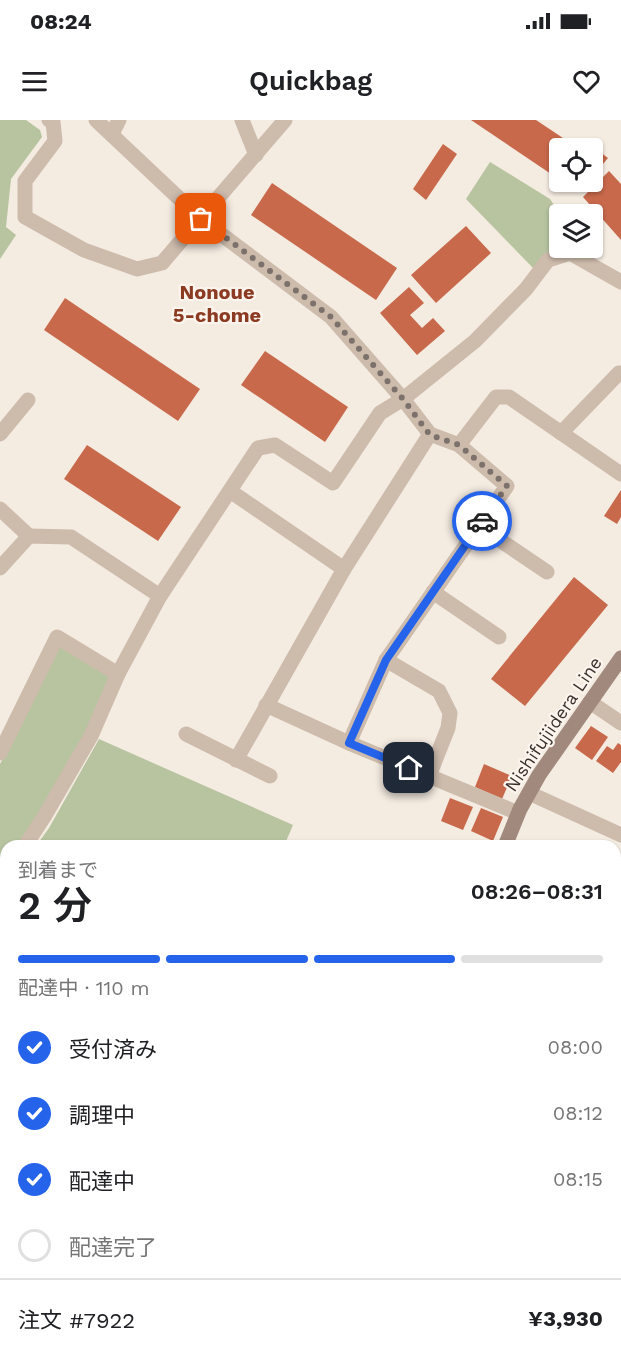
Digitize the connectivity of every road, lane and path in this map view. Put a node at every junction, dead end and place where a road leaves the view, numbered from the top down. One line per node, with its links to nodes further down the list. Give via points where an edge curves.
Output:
1 (49, 120): 7 (street, via 53,122 55,141 25,181 25,217 84,250 137,269 162,263)
2 (96, 120): 5 (street)
3 (242, 120): 6 (street)
4 (285, 120): 6 (street)
5 (115, 127): 7 (street)
6 (256, 154): 7 (street)
7 (201, 219): 10 (street, via 331,317)
8 (621, 282): 10 (street, via 570,253 548,260 526,289 475,341)
9 (619, 373): 12 (street)
10 (403, 399): 14 (street); 17 (street, via 381,413 333,483 275,445 258,448)
11 (28, 400): 13 (street)
12 (561, 433): 15 (street, via 509,397 496,397); 16 (street)
13 (0, 434)
14 (430, 435): 15 (street); 22 (street)
15 (459, 445): 19 (street, via 507,486)
16 (621, 474)
17 (230, 490): 22 (street); 25 (street)
18 (0, 509): 20 (street)
19 (479, 526): 23 (street); 24 (street)
20 (29, 536): 21 (street); 25 (street, via 71,537)
21 (0, 568)
22 (344, 569): 31 (street)
23 (547, 572)
24 (433, 592): 26 (street); 28 (street)
25 (160, 596): 29 (street)
26 (499, 638)
27 (621, 658): 30 (main road, Nishifujiidera Line)
28 (386, 660): 34 (street); 38 (street, via 439,691 450,713)
29 (118, 674): 35 (street, via 57,637); 42 (street, via 91,736)
30 (590, 702): 32 (street); 39 (main road, Nishifujiidera Line)
31 (266, 705): 34 (street); 36 (street)
32 (621, 723)
33 (186, 734): 36 (street)
34 (349, 743): 38 (street)
35 (0, 753)
36 (236, 760): 37 (street)
37 (270, 776)
38 (429, 776): 40 (street)
39 (529, 793): 40 (main road, Nishifujiidera Line); 41 (street)
40 (518, 813): 43 (main road, Nishifujiidera Line)
41 (621, 835)
42 (29, 840)
43 (507, 840)

